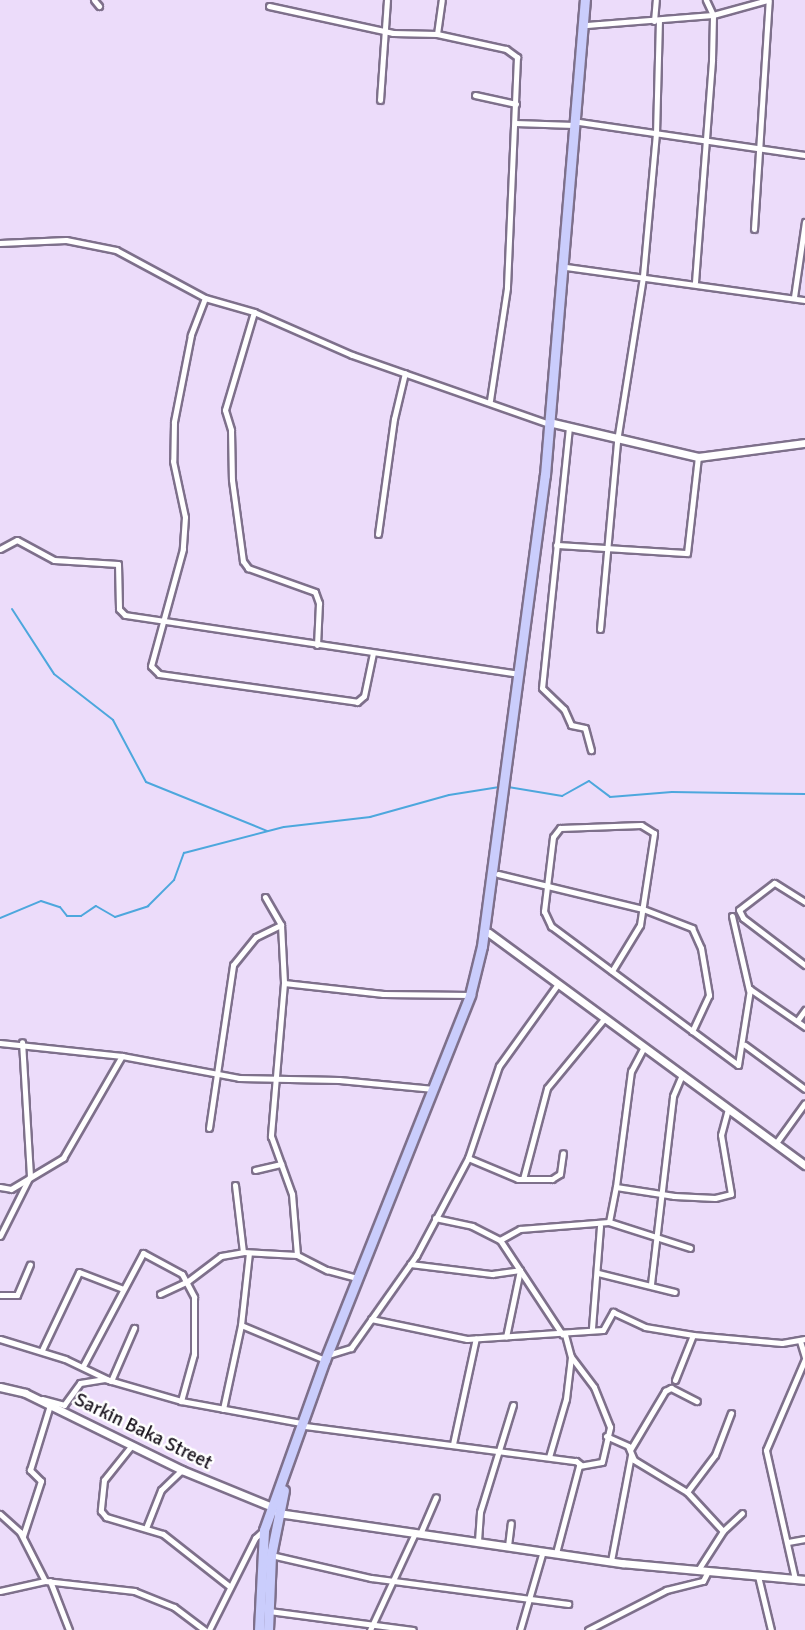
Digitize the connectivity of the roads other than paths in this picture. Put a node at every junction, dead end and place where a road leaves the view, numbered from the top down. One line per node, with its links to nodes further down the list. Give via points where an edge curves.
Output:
1 (94, 0): 8 (street)
2 (387, 0): 13 (street)
3 (442, 0): 14 (street)
4 (587, 0): 12 (main road); 19 (main road)
5 (656, 0): 11 (street)
6 (706, 0): 10 (street)
7 (768, 0): 10 (street); 22 (street)
8 (99, 6)
9 (269, 6): 13 (street)
10 (713, 15): 11 (street); 21 (street)
11 (656, 21): 12 (street); 20 (street)
12 (587, 25): 19 (main road)
13 (384, 31): 14 (street); 16 (street)
14 (437, 34): 17 (street, via 513,53 519,63)
15 (475, 95): 17 (street)
16 (380, 100)
17 (516, 104): 18 (street)
18 (515, 123): 19 (street); 36 (street, via 507,288)
19 (577, 124): 20 (street); 26 (main road)
20 (656, 134): 21 (street); 29 (street)
21 (707, 144): 22 (street); 30 (street)
22 (760, 149): 23 (street); 25 (street)
23 (805, 155)
24 (805, 222): 31 (street)
25 (754, 229)
26 (567, 242): 28 (main road); 37 (main road)
27 (0, 243): 32 (street, via 66,240 116,250)
28 (566, 267): 29 (street); 37 (main road)
29 (643, 276): 30 (street); 39 (street)
30 (695, 282): 31 (street)
31 (794, 297): 33 (street)
32 (205, 298): 34 (street); 46 (street, via 191,335 174,422 173,461 185,517 181,561)
33 (805, 300)
34 (254, 312): 35 (street, via 314,341); 48 (street, via 225,410 232,430 232,480 243,561 248,568 315,592 319,603)
35 (405, 373): 36 (street); 42 (street)
36 (489, 401): 37 (street)
37 (551, 424): 38 (street); 50 (main road); 52 (main road)
38 (569, 427): 39 (street); 43 (street)
39 (617, 441): 41 (street); 44 (street)
40 (805, 443): 41 (street)
41 (698, 457): 44 (street, via 687,553)
42 (378, 534)
43 (556, 545): 44 (street); 51 (street, via 542,688 565,709 571,725 585,728)
44 (607, 547): 47 (street)
45 (0, 549): 46 (street, via 17,540 54,560 118,564 121,613)
46 (164, 622): 48 (street); 49 (street, via 152,666 159,674 172,676 357,702 365,696)
47 (600, 629)
48 (317, 645): 49 (street)
49 (373, 653): 50 (street)
50 (519, 674): 65 (main road, via 488,911)
51 (590, 750)
52 (498, 874): 53 (street); 59 (main road)
53 (547, 885): 56 (street); 56 (street, via 555,830 648,827 654,839); 61 (street, via 547,922)
54 (265, 897): 58 (street)
55 (805, 902): 60 (street, via 774,883 739,910 743,918)
56 (643, 909): 61 (street, via 637,932); 70 (street, via 688,925 698,940 709,995)
57 (732, 916): 64 (street)
58 (281, 925): 62 (street); 76 (street, via 256,937 233,965)
59 (489, 933): 63 (street); 105 (main road, via 467,1018)
60 (805, 965)
61 (612, 971): 70 (street)
62 (284, 983): 65 (street, via 383,994); 78 (street)
63 (558, 984): 67 (street); 86 (street, via 499,1066)
64 (749, 990): 68 (street); 73 (street)
65 (470, 995): 79 (main road)
66 (805, 1010): 68 (street)
67 (603, 1020): 74 (street); 91 (street, via 547,1088)
68 (797, 1021): 69 (street)
69 (805, 1027)
70 (692, 1031): 73 (street, via 738,1065)
71 (22, 1042): 72 (street); 75 (street); 90 (street)
72 (0, 1043)
73 (745, 1045): 80 (street)
74 (644, 1046): 77 (street); 94 (street, via 631,1071)
75 (122, 1056): 76 (street); 90 (street, via 63,1158)
76 (219, 1073): 78 (street, via 239,1078); 83 (street)
77 (682, 1074): 82 (street); 95 (street, via 674,1096)
78 (278, 1077): 79 (street); 87 (street, via 271,1136)
79 (433, 1089): 105 (main road)
80 (805, 1089)
81 (805, 1103): 84 (street)
82 (728, 1109): 84 (street); 95 (street, via 721,1135 731,1194 715,1198)
83 (209, 1128)
84 (776, 1143): 88 (street)
85 (563, 1153): 91 (street, via 557,1178)
86 (468, 1158): 91 (street); 96 (street)
87 (281, 1164): 89 (street); 104 (street, via 292,1194)
88 (805, 1165)
89 (255, 1170)
90 (30, 1175): 93 (street, via 11,1189); 100 (street)
91 (523, 1179)
92 (235, 1185): 103 (street)
93 (0, 1187)
94 (616, 1187): 95 (street); 97 (street)
95 (661, 1194): 99 (street)
96 (435, 1218): 101 (street, via 472,1226); 106 (street)
97 (609, 1222): 98 (street); 99 (street)
98 (600, 1226): 101 (street, via 520,1229); 109 (street)
99 (658, 1235): 102 (street); 112 (street)
100 (0, 1236)
101 (500, 1240): 108 (street)
102 (690, 1248)
103 (246, 1252): 104 (street); 111 (street, via 221,1256); 118 (street)
104 (297, 1255): 110 (street)
105 (365, 1263): 110 (main road); 128 (main road)
106 (411, 1264): 108 (street, via 492,1274); 117 (street)
107 (30, 1265): 116 (street, via 18,1295)
108 (520, 1270): 121 (street); 123 (street)
109 (598, 1273): 112 (street); 120 (street)
110 (357, 1278): 128 (main road)
111 (188, 1281): 113 (street, via 141,1253); 115 (street); 136 (street, via 194,1297 194,1354)
112 (651, 1284): 114 (street)
113 (123, 1289): 127 (street, via 79,1272); 131 (street)
114 (675, 1292)
115 (160, 1294)
116 (0, 1295)
117 (370, 1320): 124 (street); 128 (street, via 351,1349)
118 (241, 1325): 128 (street); 140 (street)
119 (134, 1328): 133 (street)
120 (592, 1328): 121 (street); 122 (street, via 603,1330 613,1312 645,1327)
121 (564, 1334): 123 (street); 129 (street)
122 (693, 1335): 126 (street, via 782,1343); 132 (street)
123 (506, 1337): 124 (street)
124 (476, 1338): 144 (street)
125 (0, 1339): 127 (street)
126 (803, 1340): 130 (street)
127 (43, 1350): 131 (street)
128 (328, 1357): 142 (main road)
129 (571, 1357): 143 (street, via 594,1387 610,1422); 148 (street, via 566,1399)
130 (805, 1358): 164 (street, via 766,1450)
131 (83, 1366): 133 (street)
132 (675, 1380)
133 (111, 1381): 135 (street, via 80,1383 64,1405); 136 (street)
134 (0, 1387): 135 (street, Sarkin Baka Street)
135 (25, 1393): 138 (street, Sarkin Baka Street)
136 (181, 1401): 140 (street)
137 (697, 1401): 147 (street, via 671,1388 665,1391)
138 (50, 1405): 145 (street, Sarkin Baka Street); 161 (street, via 30,1470 41,1481)
139 (513, 1405): 146 (street)
140 (223, 1409): 142 (street)
141 (731, 1413): 151 (street, via 715,1455)
142 (303, 1424): 144 (street); 153 (main road)
143 (606, 1436): 147 (street); 149 (street, via 602,1462)
144 (453, 1444): 146 (street)
145 (132, 1445): 150 (street, Sarkin Baka Street); 157 (street, via 104,1480 101,1511 106,1517)
146 (501, 1451): 148 (street); 163 (street, via 480,1512)
147 (631, 1452): 151 (street); 169 (street)
148 (550, 1457): 149 (street)
149 (580, 1465): 167 (street)
150 (183, 1470): 153 (street, Sarkin Baka Street); 157 (street, via 161,1490)
151 (687, 1492): 159 (street)
152 (436, 1497): 160 (street)
153 (275, 1510): 158 (main road); 160 (street, Sarkin Baka Street); 168 (main road)
154 (742, 1513): 159 (street)
155 (0, 1514): 161 (street)
156 (512, 1523): 165 (street)
157 (146, 1528): 177 (street, via 163,1534)
158 (264, 1530): 177 (street); 186 (main road)
159 (723, 1531): 170 (street)
160 (417, 1533): 163 (street, Sarkin Baka Street); 173 (street)
161 (23, 1536): 176 (street)
162 (805, 1539): 164 (street)
163 (478, 1541): 165 (street, Sarkin Baka Street)
164 (788, 1542): 174 (street)
165 (508, 1546): 166 (street, Sarkin Baka Street)
166 (542, 1550): 167 (street, Sarkin Baka Street); 179 (street)
167 (556, 1553): 169 (street, Sarkin Baka Street)
168 (271, 1556): 173 (street); 181 (main road)
169 (611, 1561): 170 (street, Sarkin Baka Street)
170 (698, 1570): 171 (street, Sarkin Baka Street)
171 (708, 1572): 172 (street, Sarkin Baka Street); 190 (street, via 703,1581 666,1590)
172 (758, 1576): 174 (street, Sarkin Baka Street); 183 (street)
173 (394, 1579): 179 (street); 182 (street)
174 (795, 1579): 175 (street, Sarkin Baka Street)
175 (805, 1580)
176 (48, 1581): 178 (street); 184 (street); 185 (street, via 151,1596)
177 (229, 1586): 185 (street)
178 (0, 1591)
179 (529, 1598): 180 (street); 189 (street)
180 (568, 1604)
181 (269, 1611): 182 (street); 187 (main road)
182 (371, 1628): 188 (street)
183 (768, 1629)
184 (69, 1630)
185 (207, 1630)
186 (259, 1630)
187 (268, 1630)
188 (413, 1630)
189 (520, 1630)
190 (588, 1630)

